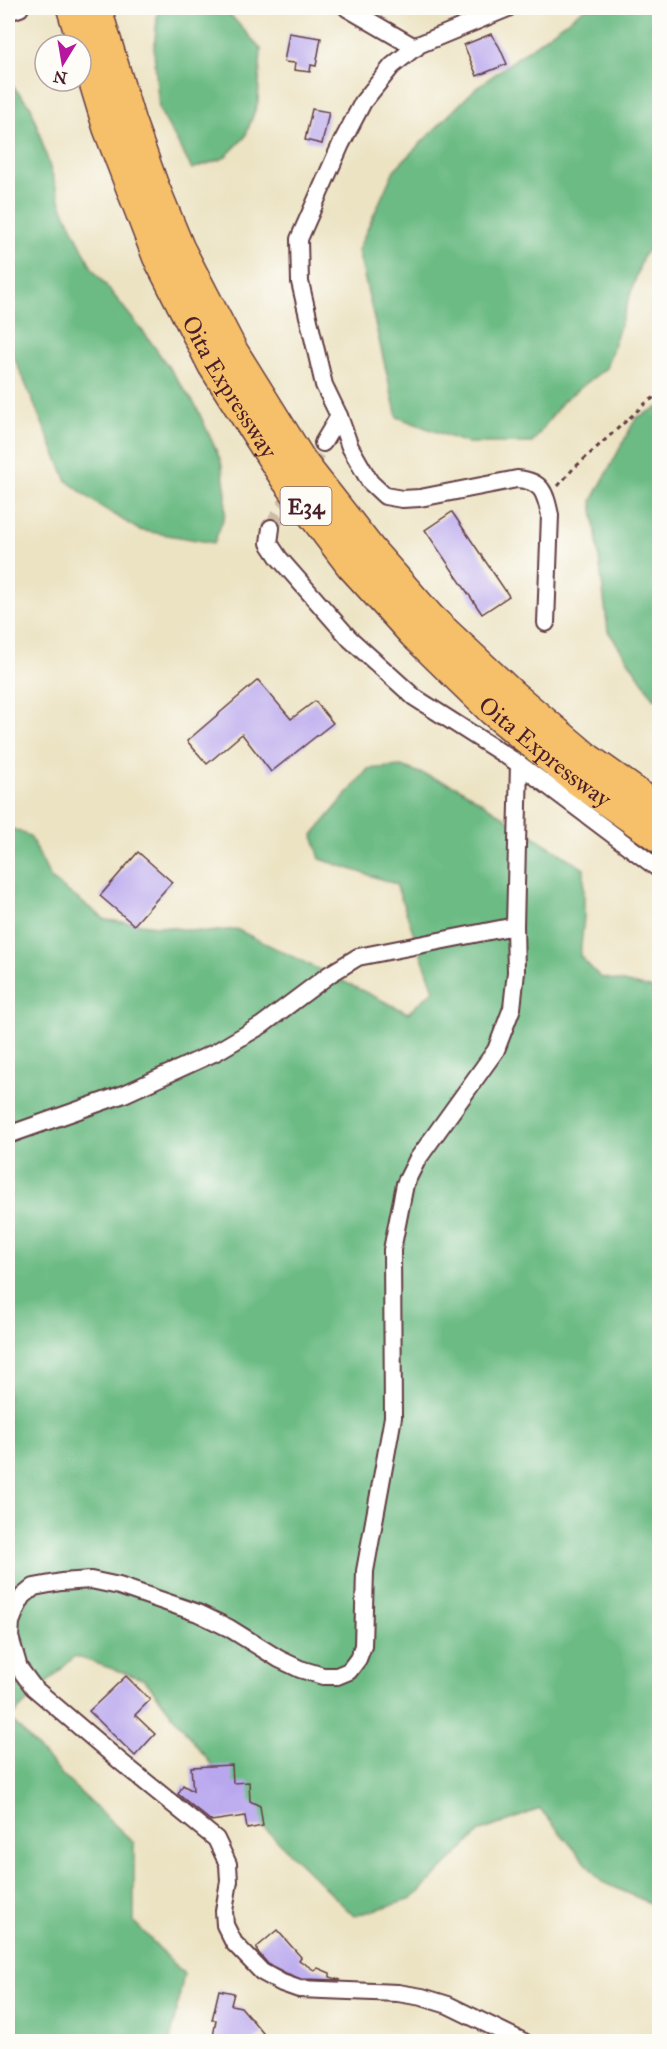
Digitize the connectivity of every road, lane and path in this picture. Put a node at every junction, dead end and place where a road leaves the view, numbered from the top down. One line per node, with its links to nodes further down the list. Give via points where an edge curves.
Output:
1 (20, 8): 6 (street)
2 (72, 8): 8 (highway, Oita Expressway / E34)
3 (96, 8): 8 (highway, Oita Expressway / E34)
4 (347, 8): 7 (street)
5 (508, 8): 7 (street)
6 (8, 12)
7 (416, 48): 10 (street, via 392,66 363,102 299,239 300,282 324,385)
8 (102, 69): 16 (highway, Oita Expressway / E34, via 130,121 179,248 233,352 303,464 430,618 588,759); 17 (highway, Oita Expressway / E34, via 108,127 158,257 213,365 286,479 351,565 414,634 494,711 576,779)
9 (660, 394): 12 (path, via 573,469)
10 (339, 416): 11 (street); 12 (street, via 350,447 370,482 385,496 420,498 517,479 537,483)
11 (323, 443)
12 (546, 499): 14 (street, via 550,536)
13 (271, 528): 15 (street, via 270,543 279,558 375,663 414,697)
14 (546, 624)
15 (519, 764): 18 (street); 19 (street)
16 (660, 810)
17 (660, 838)
18 (660, 870)
19 (515, 926): 20 (street, via 358,957 262,1026 216,1052 124,1094); 21 (street, via 512,1008 495,1050 417,1160 405,1184 392,1250 393,1417 365,1570 363,1646 358,1659 349,1671 323,1676 279,1659 198,1613 92,1580 34,1587 17,1607 10,1637 19,1668 34,1688 216,1839 228,1864 225,1925 234,1943 262,1972 299,1989 422,1997)
20 (8, 1135)
21 (524, 2042)

